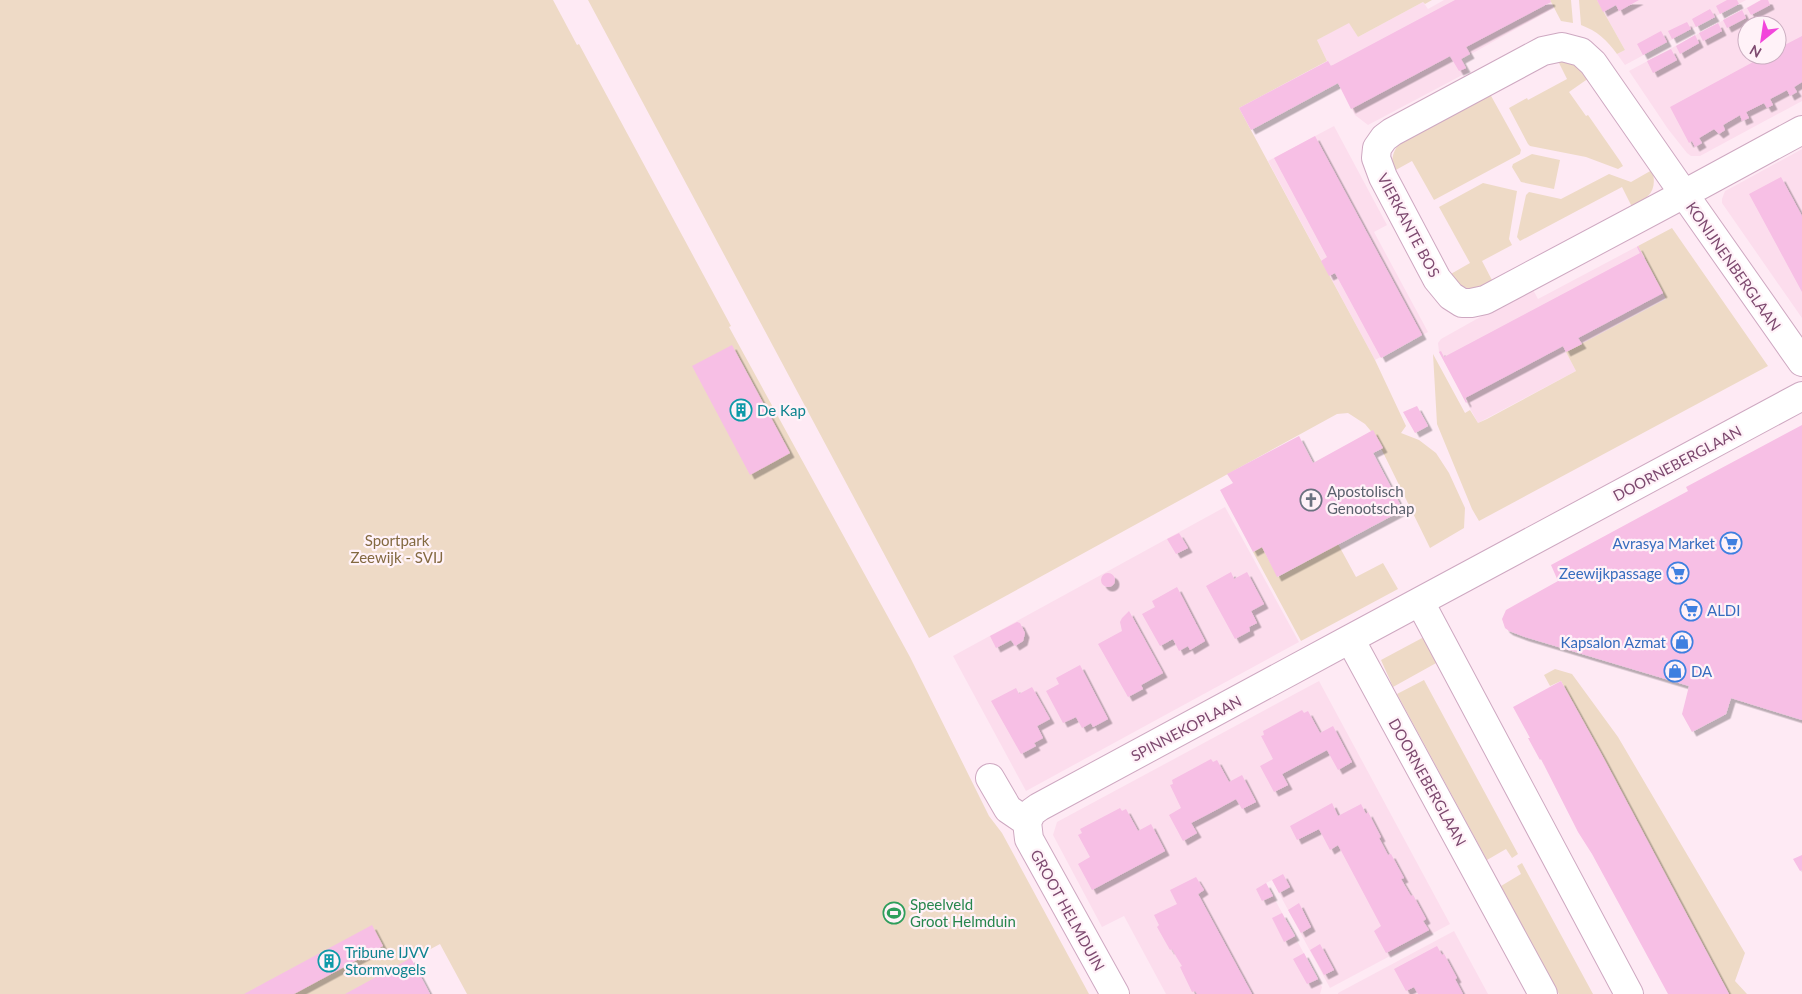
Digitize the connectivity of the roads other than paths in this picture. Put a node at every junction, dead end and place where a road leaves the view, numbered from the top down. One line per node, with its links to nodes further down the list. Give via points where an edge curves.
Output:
1 (1802, 130): 2 (street, VIERKANTE BOS)
2 (1684, 194): 2 (street, VIERKANTE BOS, via 1593,63 1581,52 1562,46 1543,52 1392,132 1377,148 1376,158 1383,177 1437,279 1451,296 1462,303 1485,300); 3 (street, KONIJNENBERGLAAN)
3 (1802, 362)
4 (1802, 396): 5 (street, DOORNEBERGLAAN)
5 (1420, 602): 6 (street, DOORNEBERGLAAN); 11 (street)
6 (1350, 639): 8 (street, SPINNEKOPLAAN, via 1039,807); 10 (street, DOORNEBERGLAAN)
7 (990, 778): 8 (street, via 1008,809)
8 (1027, 822): 9 (street, GROOT HELMDUIN, via 1028,839)
9 (1115, 994)
10 (1543, 994)
11 (1629, 994)

